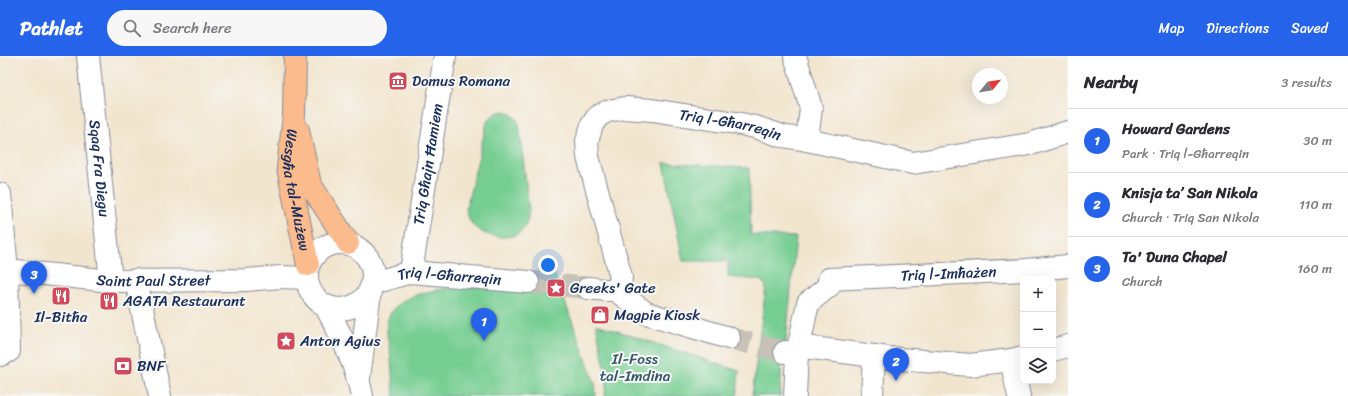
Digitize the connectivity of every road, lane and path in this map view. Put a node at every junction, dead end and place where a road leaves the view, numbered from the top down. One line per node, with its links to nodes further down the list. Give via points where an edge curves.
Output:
1 (88, 56): 16 (street, Sqaq Fra Diegu)
2 (295, 56): 5 (main road, Wesgħa tal-Mużew)
3 (445, 56): 14 (street, Triq Għajn Ħamiem)
4 (795, 56): 7 (street, via 811,108)
5 (294, 115): 9 (main road, Wesgħa tal-Mużew, via 310,184); 13 (main road, Wesgħa tal-Mużew, via 288,168)
6 (1068, 132): 7 (street, Triq l-Għarreqin, via 1030,144 913,163)
7 (807, 140): 20 (street, Triq l-Għarreqin, via 782,136 742,124 652,110 625,108 598,116 587,141 588,158 621,277 621,282)
8 (0, 194): 12 (street)
9 (348, 244): 10 (street, via 359,249); 13 (street, via 328,245 319,250 312,257)
10 (369, 260): 14 (street); 18 (street, via 374,271)
11 (1068, 266): 25 (street, Triq l-Imħażen, via 829,279 829,286 808,303)
12 (3, 270): 16 (street, Saint Paul Street); 26 (street)
13 (307, 272): 15 (street, Saint Paul Street, via 246,280); 21 (street, via 312,295)
14 (411, 272): 17 (street, Triq l-Għarreqin); 18 (street, Triq l-Għarreqin)
15 (136, 280): 16 (street, Saint Paul Street); 30 (street)
16 (111, 281)
17 (528, 282)
18 (371, 288): 21 (street, via 364,300 356,306 346,309); 29 (street)
19 (588, 288): 20 (street)
20 (614, 289): 22 (street, via 646,313)
21 (326, 307): 29 (street, via 342,336)
22 (729, 338)
23 (1068, 346): 24 (street)
24 (1056, 349)
25 (794, 351): 27 (street); 31 (street)
26 (4, 353)
27 (874, 356): 28 (street, via 970,365); 32 (street)
28 (1017, 358): 33 (street)
29 (360, 388)
30 (160, 396)
31 (795, 396)
32 (872, 396)
33 (1018, 396)

